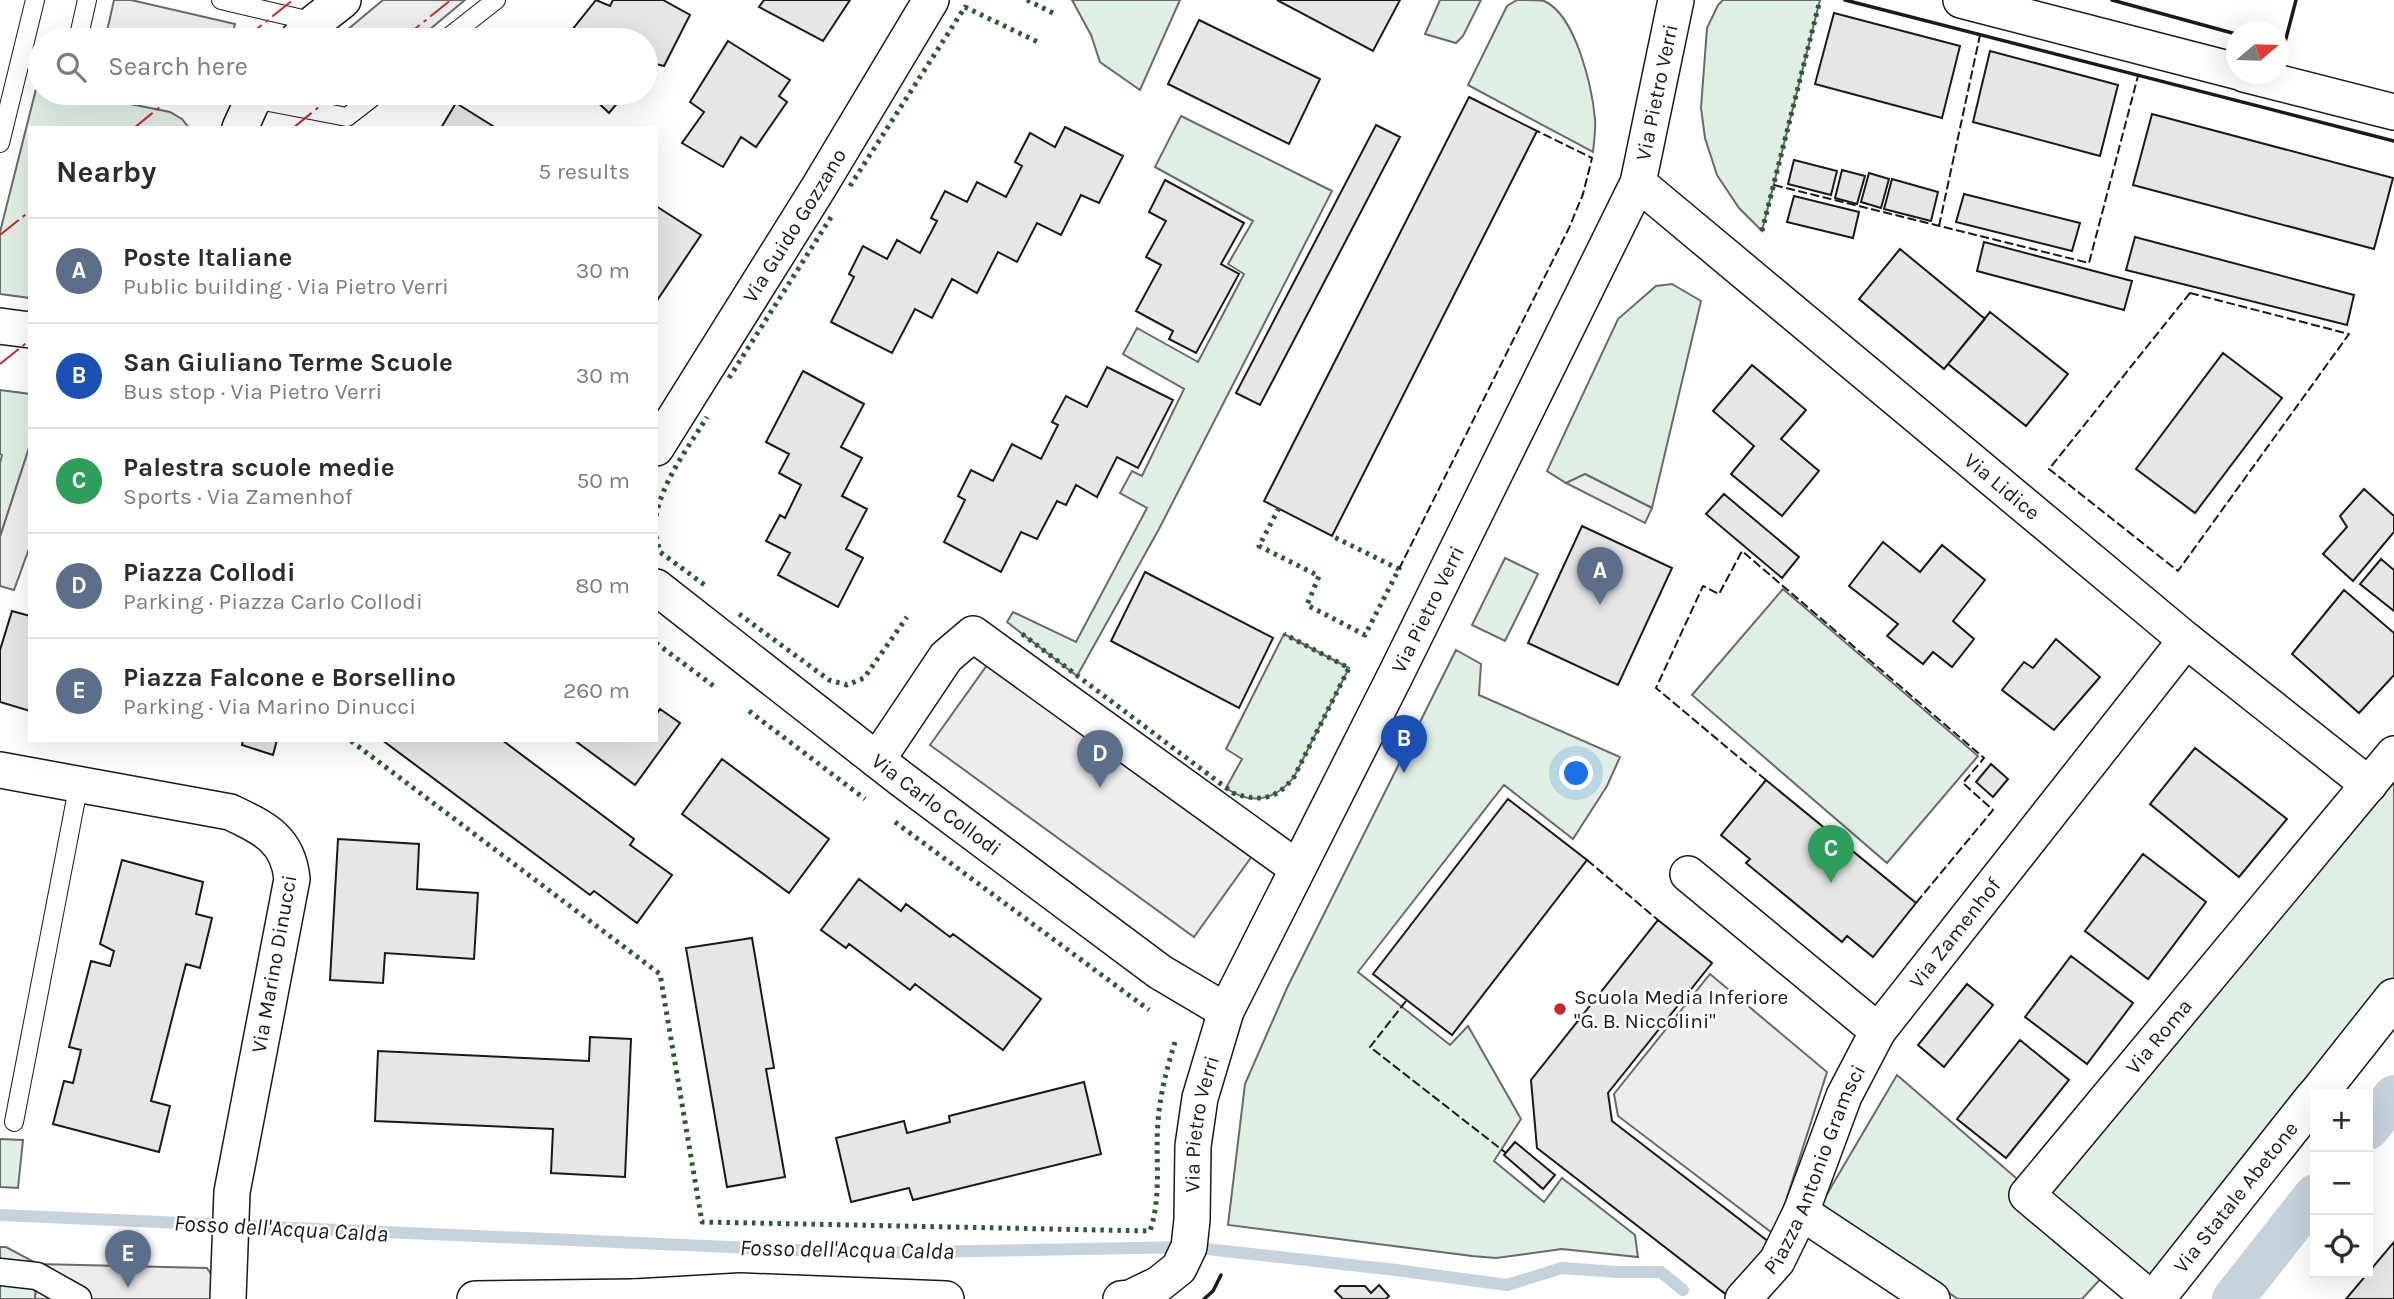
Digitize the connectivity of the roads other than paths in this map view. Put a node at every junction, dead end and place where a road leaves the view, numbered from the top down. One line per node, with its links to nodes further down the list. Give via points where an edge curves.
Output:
1 (35, 0): 9 (lane)
2 (87, 0): 10 (lane)
3 (221, 0): 11 (lane)
4 (343, 0): 12 (street)
5 (496, 0): 13 (lane)
6 (932, 0): 24 (street, Via Guido Gozzano)
7 (1676, 0): 21 (street, Via Pietro Verri)
8 (1961, 0): 15 (street)
9 (28, 28)
10 (81, 28)
11 (298, 28)
12 (310, 28)
13 (460, 28)
14 (28, 29): 20 (lane)
15 (2226, 68)
16 (2282, 84): 19 (street)
17 (258, 105): 18 (lane, via 347,117)
18 (362, 105)
19 (2394, 113)
20 (0, 143)
21 (1638, 183): 26 (street, Via Lidice); 32 (street, Via Pietro Verri)
22 (0, 326): 23 (street)
23 (28, 330)
24 (658, 446)
25 (658, 589): 28 (street, Via Carlo Collodi)
26 (2186, 640): 31 (street, Via Lidice); 36 (street, Via Zamenhof)
27 (2394, 754): 31 (street, Via Roma)
28 (877, 760): 32 (street, via 946,657 973,635); 35 (street, Via Carlo Collodi, via 1160,972)
29 (0, 770): 30 (street, Via Marino Dinucci)
30 (79, 783): 39 (lane); 45 (street, Via Marino Dinucci, via 230,812 260,827 290,860 292,879 232,1192)
31 (2369, 785): 51 (street, Via Roma, via 2027,1195)
32 (1297, 868): 35 (street, Via Pietro Verri)
33 (1688, 874): 36 (street)
34 (2394, 998): 37 (main road, Via Statale Abetone)
35 (1226, 1011): 48 (street, Via Pietro Verri, via 1200,1098 1189,1247 1179,1268 1159,1284)
36 (1878, 1031): 40 (street, Piazza Antonio Gramsci, via 1844,1096)
37 (2322, 1089)
38 (2310, 1103): 51 (main road, Via Statale Abetone)
39 (14, 1122)
40 (1801, 1212): 49 (street, Piazza Antonio Gramsci, via 1777,1261); 50 (street)
41 (0, 1272): 44 (street, via 37,1276)
42 (640, 1298): 43 (street, via 740,1291); 46 (street)
43 (877, 1298): 47 (street)
44 (78, 1299)
45 (228, 1299)
46 (475, 1299)
47 (946, 1299)
48 (1121, 1299)
49 (1743, 1299)
50 (1931, 1299)
51 (2153, 1299)

